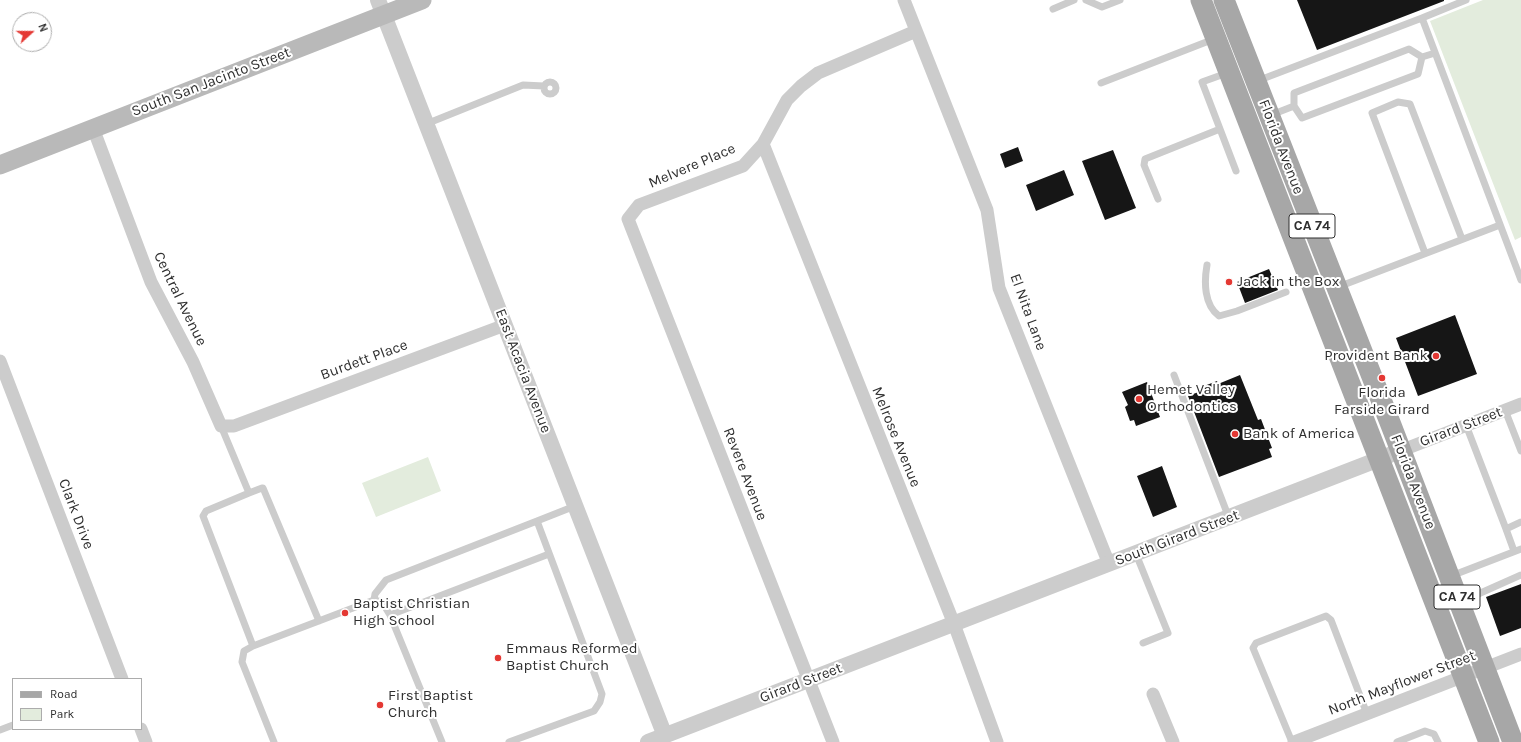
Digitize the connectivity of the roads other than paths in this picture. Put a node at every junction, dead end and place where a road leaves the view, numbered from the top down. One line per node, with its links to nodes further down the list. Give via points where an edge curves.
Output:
1 (422, 0): 9 (main road, South San Jacinto Street)
2 (904, 0): 12 (street, El Nita Lane)
3 (1074, 0): 10 (lane)
4 (1086, 0): 5 (lane, via 1102,7)
5 (1120, 0)
6 (1201, 0): 13 (main road, Florida Avenue / CA 74)
7 (1224, 0): 17 (main road, Florida Avenue / CA 74)
8 (1466, 0): 11 (lane)
9 (381, 7): 22 (street, East Acacia Avenue); 23 (main road, South San Jacinto Street)
10 (1053, 9)
11 (1422, 18): 14 (lane); 17 (lane)
12 (916, 31): 25 (street, Melvere Place, via 818,74 801,86 787,100); 56 (street, El Nita Lane, via 987,210 999,288)
13 (1216, 39): 16 (main road, Florida Avenue / CA 74); 18 (lane)
14 (1435, 53): 15 (lane); 30 (lane)
15 (1422, 57): 20 (lane, via 1408,49 1294,93); 20 (lane, via 1418,74 1302,118)
16 (1229, 72): 24 (lane, via 1202,82); 46 (main road, Florida Avenue / CA 74)
17 (1256, 82): 21 (main road, Florida Avenue / CA 74)
18 (1101, 83)
19 (544, 86): 22 (lane, via 523,85)
20 (1294, 106): 21 (lane)
21 (1269, 116): 35 (main road, Florida Avenue / CA 74)
22 (426, 124): 37 (street, East Acacia Avenue)
23 (93, 128): 26 (main road, South San Jacinto Street); 43 (street, Central Avenue, via 151,282)
24 (1220, 129): 27 (lane); 28 (lane, via 1145,159 1144,165)
25 (763, 144): 29 (street, Melvere Place, via 743,166 639,205); 63 (street, Melrose Avenue)
26 (0, 165)
27 (1236, 171)
28 (1158, 199)
29 (628, 219): 70 (street, Revere Avenue)
30 (1500, 225): 31 (lane); 34 (lane)
31 (1462, 239): 32 (lane); 32 (lane, via 1410,104 1398,102 1372,113)
32 (1426, 253): 35 (lane)
33 (1207, 265): 36 (lane, via 1204,281 1207,296 1214,312 1219,316)
34 (1521, 280)
35 (1336, 288): 44 (main road, Florida Avenue / CA 74)
36 (1286, 292)
37 (505, 325): 43 (street, Burdett Place); 48 (street, East Acacia Avenue)
38 (0, 361): 69 (street, Clark Drive)
39 (1174, 375): 49 (lane)
40 (1521, 404): 41 (street, Girard Street)
41 (1505, 410): 42 (street, Girard Street); 45 (lane)
42 (1466, 425): 44 (street, Girard Street); 52 (lane)
43 (227, 426): 47 (lane)
44 (1400, 451): 46 (street, South Girard Street); 58 (main road, Florida Avenue / CA 74)
45 (1521, 451)
46 (1380, 459): 49 (street, South Girard Street); 68 (main road, Florida Avenue / CA 74)
47 (249, 493): 62 (lane, via 263,488); 65 (lane, via 206,511 203,516)
48 (575, 506): 50 (lane); 76 (street, East Acacia Avenue)
49 (1229, 518): 55 (street, South Girard Street)
50 (536, 521): 54 (lane); 59 (lane, via 386,580 375,594)
51 (1521, 522): 52 (lane)
52 (1506, 529): 53 (lane)
53 (1518, 550): 58 (lane)
54 (549, 554): 61 (lane); 80 (lane, via 602,694 594,711)
55 (1136, 554): 56 (street, South Girard Street); 64 (lane, via 1168,633)
56 (1109, 564): 63 (street, South Girard Street)
57 (1521, 575): 60 (lane, via 1476,595)
58 (1449, 577): 60 (main road, Florida Avenue / CA 74)
59 (374, 600): 61 (lane, via 382,602); 62 (lane)
60 (1460, 606): 67 (main road, Florida Avenue / CA 74)
61 (390, 615): 79 (lane)
62 (319, 621): 65 (lane)
63 (954, 624): 70 (street, Girard Street); 83 (street, Melrose Avenue)
64 (1143, 642)
65 (253, 646): 78 (lane, via 244,651 242,662)
66 (1521, 654): 67 (street, North Mayflower Street)
67 (1484, 668): 68 (street, North Mayflower Street); 89 (main road, Florida Avenue / CA 74)
68 (1463, 676): 72 (street, North Mayflower Street); 88 (main road, Florida Avenue / CA 74)
69 (122, 678)
70 (809, 680): 76 (street, Girard Street); 82 (street, Revere Avenue)
71 (1153, 694): 84 (street)
72 (1367, 714): 85 (street, North Mayflower Street); 85 (lane, via 1331,620 1326,616 1256,643 1253,648)
73 (12, 725): 74 (lane)
74 (0, 730)
75 (141, 730): 77 (street)
76 (666, 739): 81 (street, Girard Street)
77 (146, 742)
78 (274, 742)
79 (442, 742)
80 (509, 742)
81 (648, 742)
82 (833, 742)
83 (997, 742)
84 (1173, 742)
85 (1293, 742)
86 (1397, 742): 87 (lane, via 1425,731 1434,734)
87 (1438, 742)
88 (1489, 742)
89 (1513, 742)

